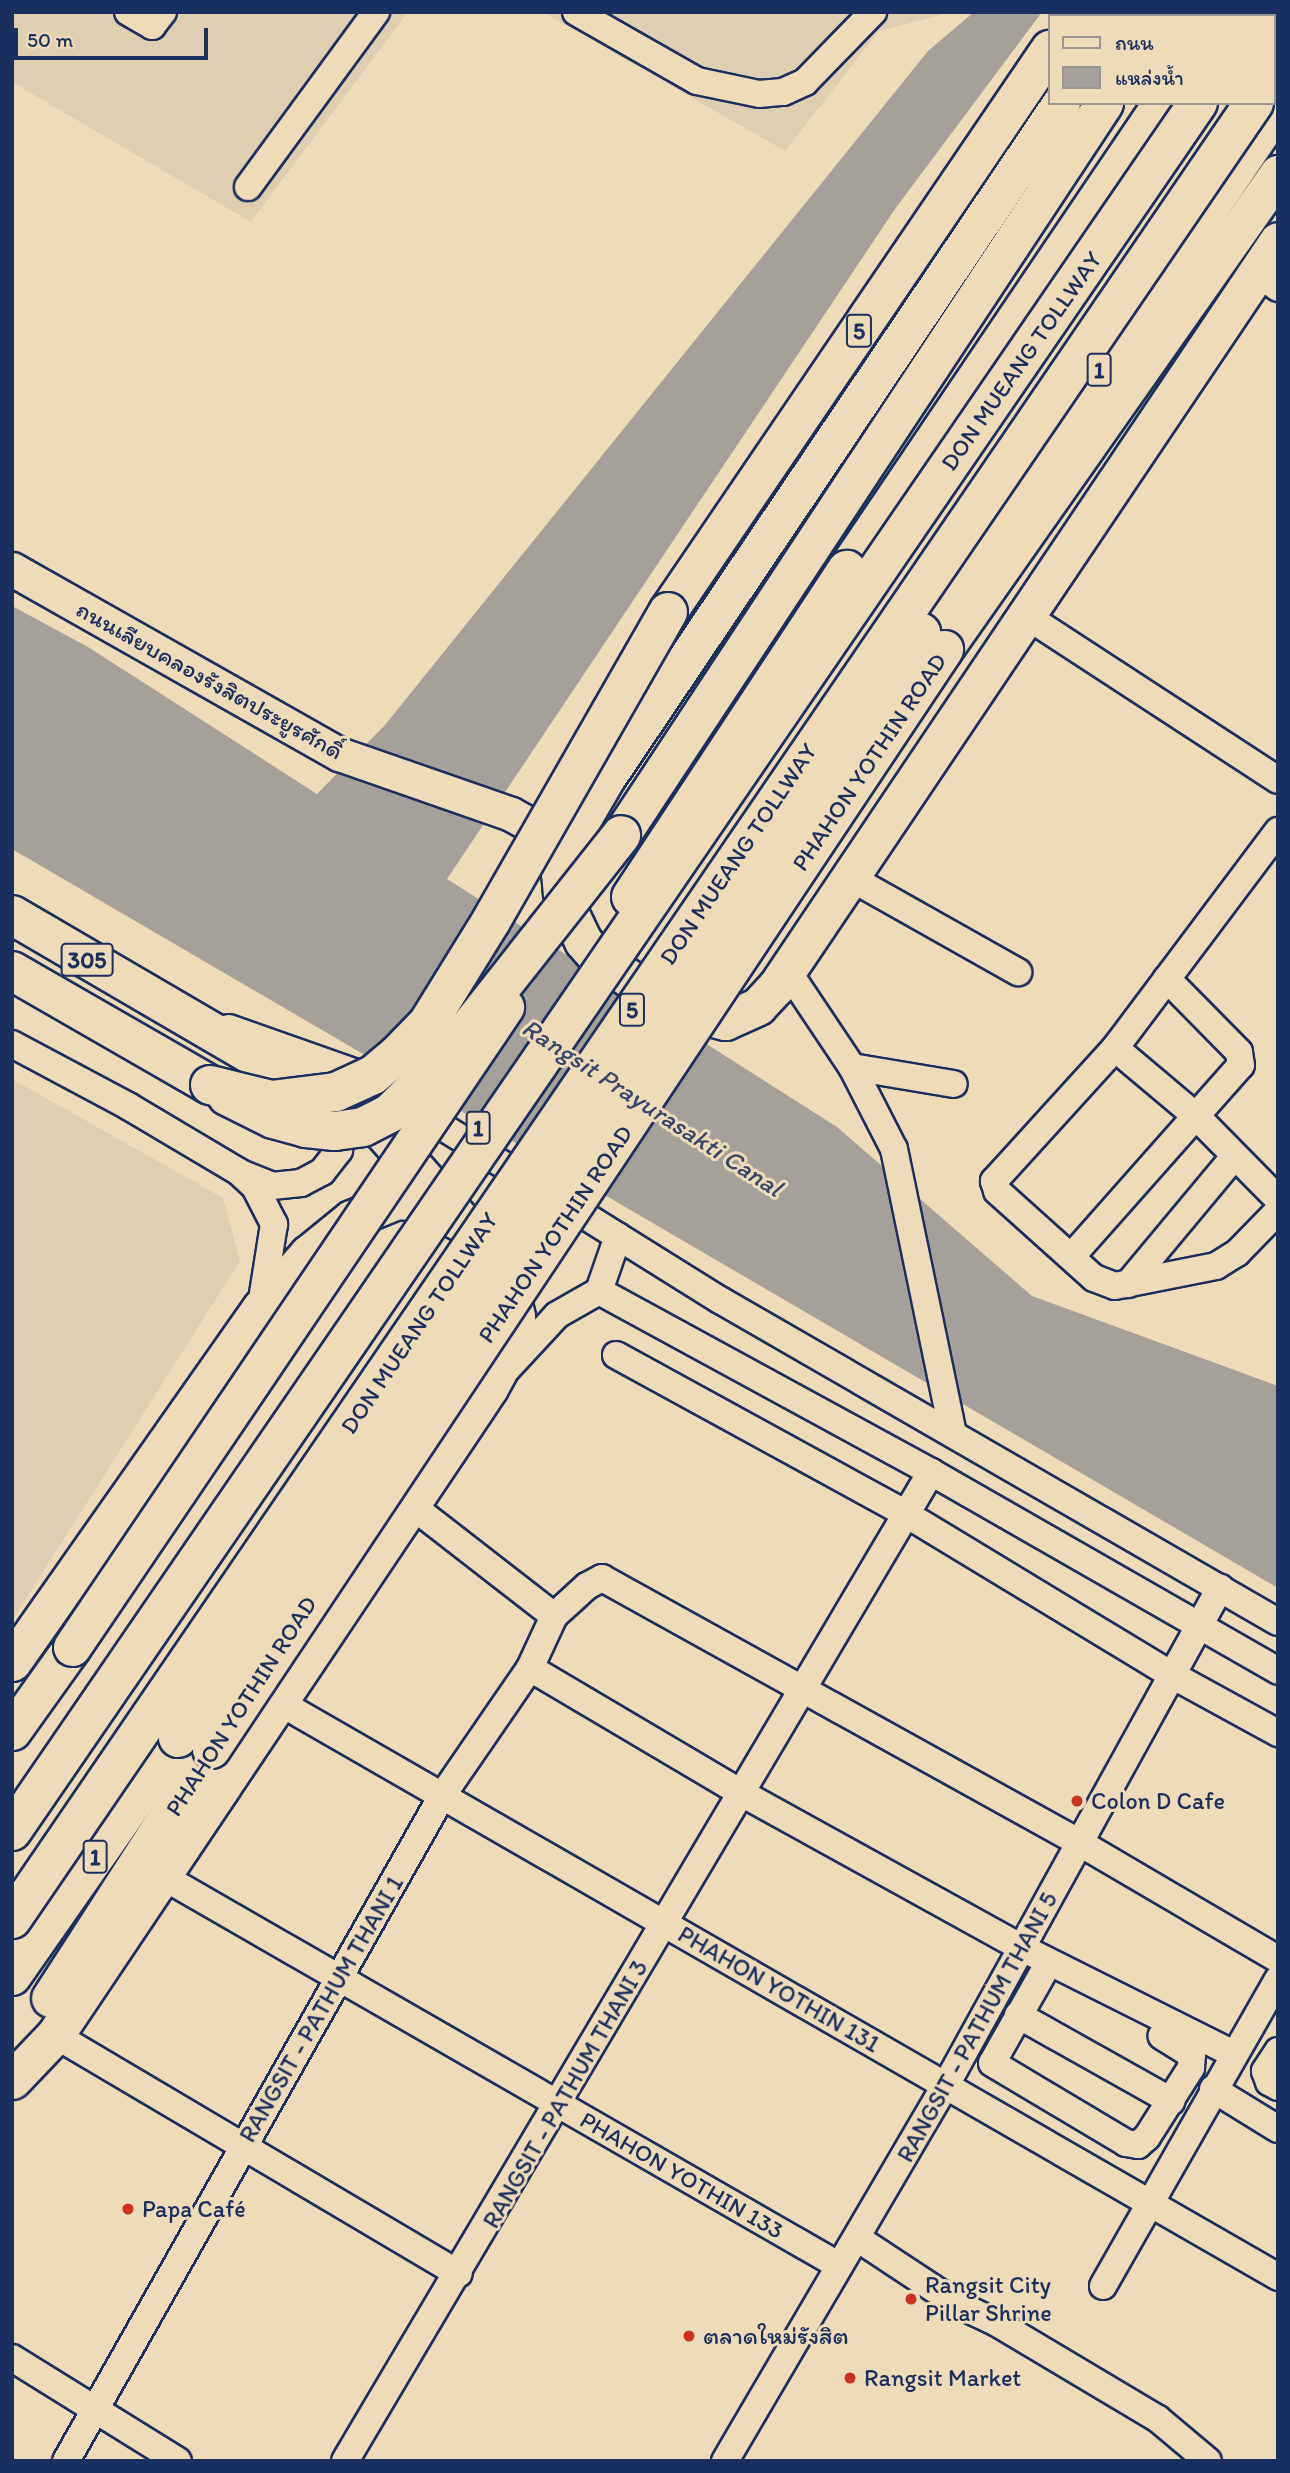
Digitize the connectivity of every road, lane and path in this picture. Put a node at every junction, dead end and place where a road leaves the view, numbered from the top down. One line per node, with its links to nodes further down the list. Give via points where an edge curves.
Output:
1 (128, 12): 2 (street, via 152,26)
2 (163, 12)
3 (376, 12): 14 (street)
4 (576, 12): 5 (street, via 697,81 758,93 783,92 805,82)
5 (873, 12)
6 (1048, 53): 36 (main road, 5, bridge, via 668,612 428,1023 373,1075 336,1092 271,1100)
7 (1060, 105): 23 (main road, via 606,778)
8 (1103, 105): 22 (main road, 1)
9 (1162, 105): 69 (main road, 1, bridge, via 847,569 494,1105)
10 (1197, 105): 70 (main road, DON MUEANG TOLLWAY / 5, bridge)
11 (1253, 105): 73 (main road, DON MUEANG TOLLWAY / 5, bridge)
12 (1278, 107): 19 (main road, PHAHON YOTHIN ROAD / 1)
13 (1278, 174): 19 (main road, PHAHON YOTHIN ROAD / 1)
14 (248, 187)
15 (1278, 241): 16 (main road)
16 (1267, 280): 18 (main road)
17 (12, 569): 23 (street, ถนนเลียบคลองรังสิตประยูรศักดิ์, via 339,754 511,814)
18 (1028, 617): 20 (street); 24 (main road)
19 (932, 641): 66 (main road, PHAHON YOTHIN ROAD / 1, bridge, via 583,1127)
20 (1278, 780)
21 (1278, 831): 29 (street)
22 (621, 835): 36 (main road, bridge, via 442,1062 390,1113 363,1127 335,1131 306,1128 248,1108); 64 (main road, 1, bridge)
23 (567, 845): 26 (main road, via 560,872 562,897 583,941 597,957 672,1007 725,1021 741,1017 758,1006)
24 (851, 878): 26 (main road); 28 (street)
25 (12, 915): 30 (main road, 305)
26 (787, 970): 33 (street)
27 (12, 971): 36 (main road)
28 (1018, 972)
29 (1167, 979): 32 (street); 37 (street, via 1242,1059)
30 (162, 1004): 34 (main road); 43 (street, via 354,1072)
31 (12, 1044): 39 (street)
32 (1115, 1048): 37 (street); 44 (street, via 994,1181 997,1191)
33 (852, 1067): 35 (street); 50 (street, via 894,1149)
34 (307, 1084): 39 (street, via 329,1106 340,1126 339,1150 322,1172 300,1183 272,1186); 42 (main road, via 383,1132)
35 (954, 1084)
36 (210, 1085)
37 (1197, 1117): 38 (street); 44 (street)
38 (1234, 1157): 40 (street); 45 (street)
39 (239, 1172): 47 (street, via 268,1206 274,1224)
40 (1278, 1199)
41 (1278, 1211): 45 (street, via 1237,1253 1216,1266)
42 (462, 1222): 47 (main road, via 419,1202 397,1200 378,1206 328,1235); 49 (main road, via 503,1269 513,1291 513,1344)
43 (618, 1236): 46 (street); 50 (street)
44 (1071, 1257): 45 (street, via 1102,1283)
45 (1128, 1284)
46 (599, 1292): 49 (street, via 557,1315); 51 (street)
47 (261, 1308): 58 (main road)
48 (616, 1355): 53 (street)
49 (489, 1388): 52 (main road)
50 (953, 1433): 54 (street)
51 (931, 1472): 53 (street, RANGSIT - PATHUM THANI 3); 57 (street)
52 (411, 1505): 55 (street); 63 (main road)
53 (906, 1514): 61 (street); 62 (street, RANGSIT - PATHUM THANI 3)
54 (1220, 1588): 56 (street); 57 (street, RANGSIT - PATHUM THANI 5)
55 (554, 1616): 59 (street, RANGSIT - PATHUM THANI 1); 62 (street, RANGSIT - PATHUM THANI 1, via 602,1578)
56 (1278, 1622)
57 (1200, 1626): 60 (street); 61 (street, RANGSIT - PATHUM THANI 5)
58 (12, 1662)
59 (530, 1668): 67 (street); 68 (street, RANGSIT - PATHUM THANI 1)
60 (1278, 1671)
61 (1172, 1675): 65 (street); 71 (street, RANGSIT - PATHUM THANI 5)
62 (804, 1689): 67 (street, RANGSIT - PATHUM THANI 3); 71 (street)
63 (279, 1702): 68 (street, PHAHON YOTHIN 131); 72 (main road)
64 (12, 1731)
65 (1278, 1733)
66 (194, 1744): 78 (main road, PHAHON YOTHIN ROAD / 1); 86 (main road, PHAHON YOTHIN ROAD / 1)
67 (743, 1794): 74 (street, RANGSIT - PATHUM THANI 3); 75 (street)
68 (442, 1796): 74 (street, PHAHON YOTHIN 131); 79 (street, RANGSIT - PATHUM THANI 1)
69 (12, 1803)
70 (12, 1831)
71 (1080, 1843): 75 (street, RANGSIT - PATHUM THANI 5); 76 (street)
72 (162, 1876): 79 (street, PHAHON YOTHIN 133); 83 (main road)
73 (12, 1919)
74 (665, 1924): 88 (street, PHAHON YOTHIN 131); 92 (street, RANGSIT - PATHUM THANI 3)
75 (1019, 1953): 77 (street); 85 (street); 88 (street, RANGSIT - PATHUM THANI 5)
76 (1278, 1959)
77 (1043, 1973): 82 (street); 91 (street, via 1186,2049 1193,2063)
78 (12, 1976)
79 (339, 1978): 92 (street, PHAHON YOTHIN 133); 94 (street, RANGSIT - PATHUM THANI 1)
80 (1278, 1979): 81 (street)
81 (1270, 2012): 85 (street)
82 (1018, 2015): 91 (street); 91 (street, via 992,2063 1126,2143 1138,2145 1147,2137)
83 (55, 2035): 87 (main road); 94 (street)
84 (1278, 2051): 89 (street, via 1265,2076)
85 (1234, 2054): 90 (street)
86 (12, 2060)
87 (12, 2080)
88 (946, 2085): 95 (street, PHAHON YOTHIN 131); 96 (street, RANGSIT - PATHUM THANI 5)
89 (1278, 2087)
90 (1213, 2090): 93 (street); 95 (street)
91 (1171, 2101)
92 (559, 2104): 97 (street, PHAHON YOTHIN 133); 98 (street, RANGSIT - PATHUM THANI 3)
93 (1278, 2129)
94 (243, 2146): 98 (street); 102 (street, RANGSIT - PATHUM THANI 1)
95 (1149, 2200): 99 (street, PHAHON YOTHIN 131); 100 (street)
96 (858, 2238): 97 (street, RANGSIT - PATHUM THANI 5); 107 (street, via 957,2304 997,2323 1158,2420)
97 (838, 2265): 106 (street, RANGSIT - PATHUM THANI 5)
98 (459, 2274): 105 (street, RANGSIT - PATHUM THANI 3)
99 (1278, 2277)
100 (1103, 2286)
101 (12, 2358): 102 (street)
102 (94, 2410): 103 (street, RANGSIT - PATHUM THANI 1); 104 (street)
103 (66, 2461)
104 (178, 2461)
105 (345, 2461)
106 (725, 2461)
107 (1208, 2461)

